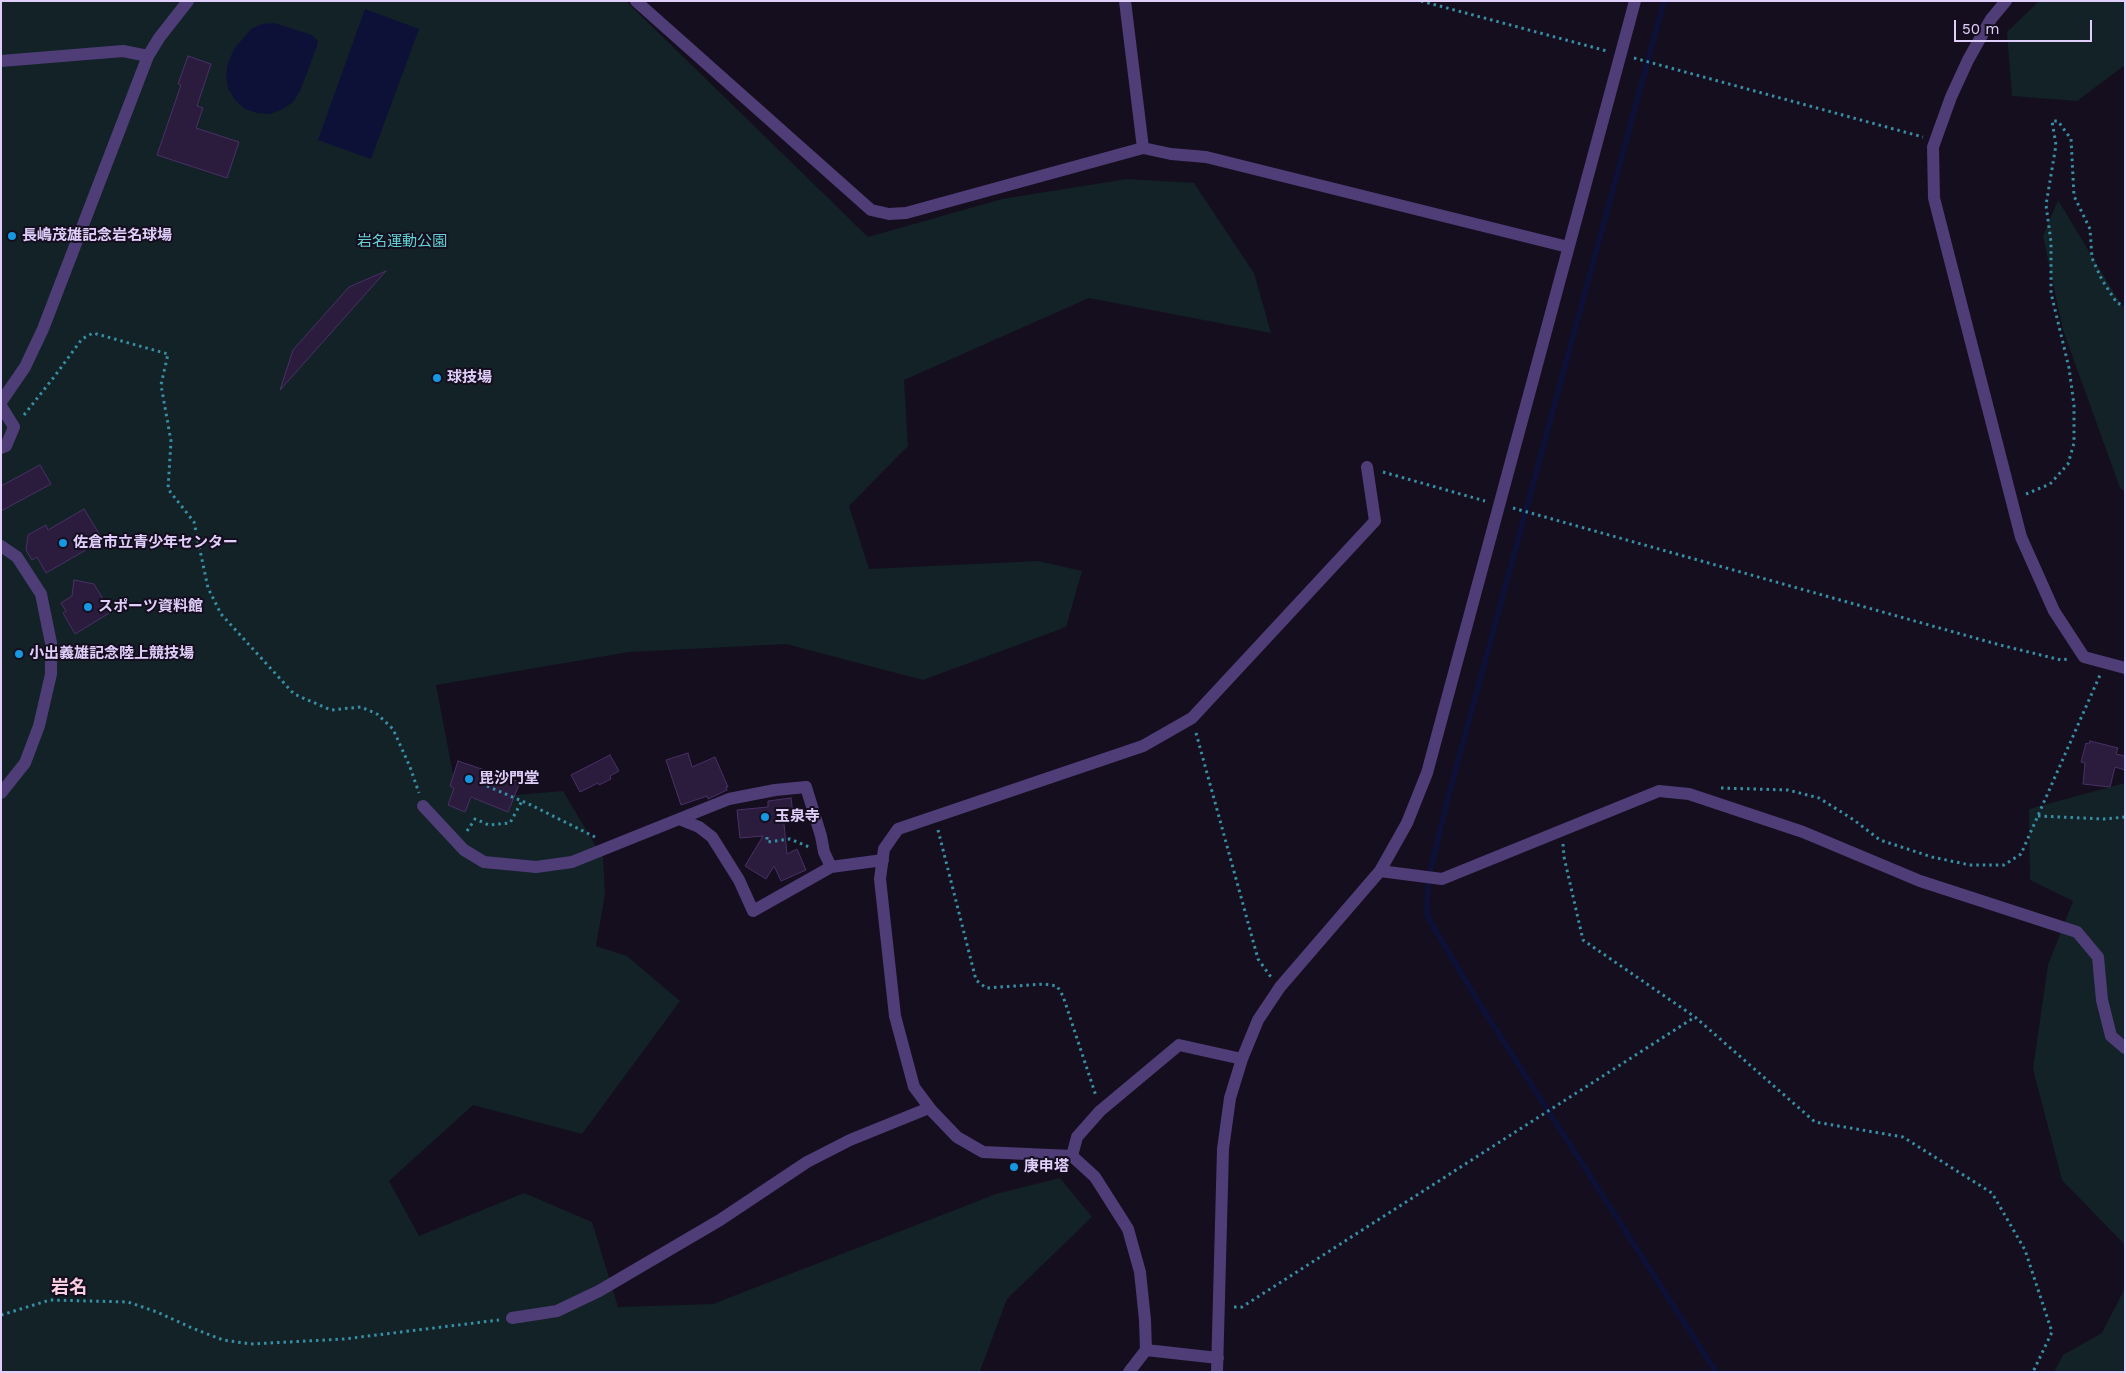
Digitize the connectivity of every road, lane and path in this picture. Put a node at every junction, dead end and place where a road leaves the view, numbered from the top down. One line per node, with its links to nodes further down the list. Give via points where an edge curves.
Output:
1 (188, 1): 8 (street)
2 (636, 1): 11 (street, via 871,210 906,214)
3 (1125, 1): 11 (street)
4 (1422, 1): 7 (path)
5 (1635, 1): 7 (street)
6 (2006, 1): 10 (street, via 1991,19 1968,60)
7 (1620, 55): 10 (path); 12 (street)
8 (148, 56): 9 (street, via 123,51); 14 (street, via 44,329 25,367)
9 (1, 61)
10 (1935, 140): 19 (street, via 1934,198)
11 (1143, 148): 12 (street, via 1206,157)
12 (1568, 247): 20 (street)
13 (2125, 306): 19 (path, via 2117,303 2092,258 2090,229 2074,196 2071,139 2058,121 2052,121 2056,145 2046,205 2051,242 2051,294 2069,368 2074,405 2074,443 2068,464 2050,484)
14 (1, 402)
15 (1, 406): 16 (street)
16 (14, 427): 17 (street, via 6,446); 30 (path, via 82,339 93,333 168,354 160,385 171,441 168,489 194,522 208,588 221,614 294,694 331,710 361,707 377,714 393,729)
17 (1, 448)
18 (1367, 468): 20 (path); 25 (street, via 1375,521)
19 (2011, 499): 22 (street, via 2020,537 2054,611)
20 (1498, 504): 22 (path, via 2000,645 2062,660); 42 (street, via 1427,774 1407,823)
21 (1, 546): 27 (street, via 17,557 41,594 51,643 51,674 39,726 25,762)
22 (2084, 657): 23 (street)
23 (2105, 663): 24 (street); 31 (path)
24 (2125, 668)
25 (1192, 718): 32 (street, via 1143,746); 43 (path, via 1258,959)
26 (487, 786): 29 (path)
27 (1, 792)
28 (1689, 794): 31 (path, via 1705,789 1729,788 1788,790 1804,794 1819,798 1880,840 1932,858 1970,865 2004,865 2020,854); 36 (street, via 1659,791); 45 (street, via 1803,832 1920,881 2077,932 2098,957 2102,1000 2111,1036)
29 (522, 801): 35 (path); 38 (path, via 510,823 489,825 475,819)
30 (423, 806): 38 (street)
31 (2038, 816): 33 (path)
32 (934, 817): 40 (street, via 898,829 884,849); 48 (path, via 976,980 986,988 1056,986 1063,996)
33 (2125, 817)
34 (679, 818): 38 (street, via 572,862 536,867 484,862); 39 (street, via 729,799 806,787); 41 (street, via 712,837 754,911)
35 (574, 827)
36 (1562, 830): 42 (street, via 1442,879); 44 (path, via 1564,858 1583,940)
37 (767, 837): 39 (path, via 767,842 790,839)
38 (458, 844)
39 (824, 852): 41 (street)
40 (883, 860): 41 (street); 47 (street, via 880,879 895,1016 914,1087)
41 (831, 867)
42 (1380, 871): 43 (street)
43 (1280, 987): 46 (street, via 1258,1020)
44 (1695, 1016): 50 (path, via 1242,1307); 57 (path, via 1815,1122 1903,1137 1992,1193 2025,1250 2052,1332)
45 (2125, 1048)
46 (1242, 1059): 48 (street, via 1179,1045); 50 (street, via 1230,1098 1223,1150)
47 (929, 1108): 49 (street, via 957,1137 983,1152); 52 (street, via 806,1162 720,1220 599,1291 557,1311)
48 (1100, 1111): 49 (street, via 1077,1137)
49 (1072, 1156): 53 (street, via 1095,1177 1128,1229 1140,1272)
50 (1218, 1308): 54 (street)
51 (1, 1315): 52 (path, via 50,1300 128,1302 223,1340 251,1344 344,1339)
52 (512, 1318)
53 (1146, 1350): 54 (street); 55 (street)
54 (1218, 1358): 56 (street)
55 (1129, 1372)
56 (1217, 1372)
57 (2033, 1372)

